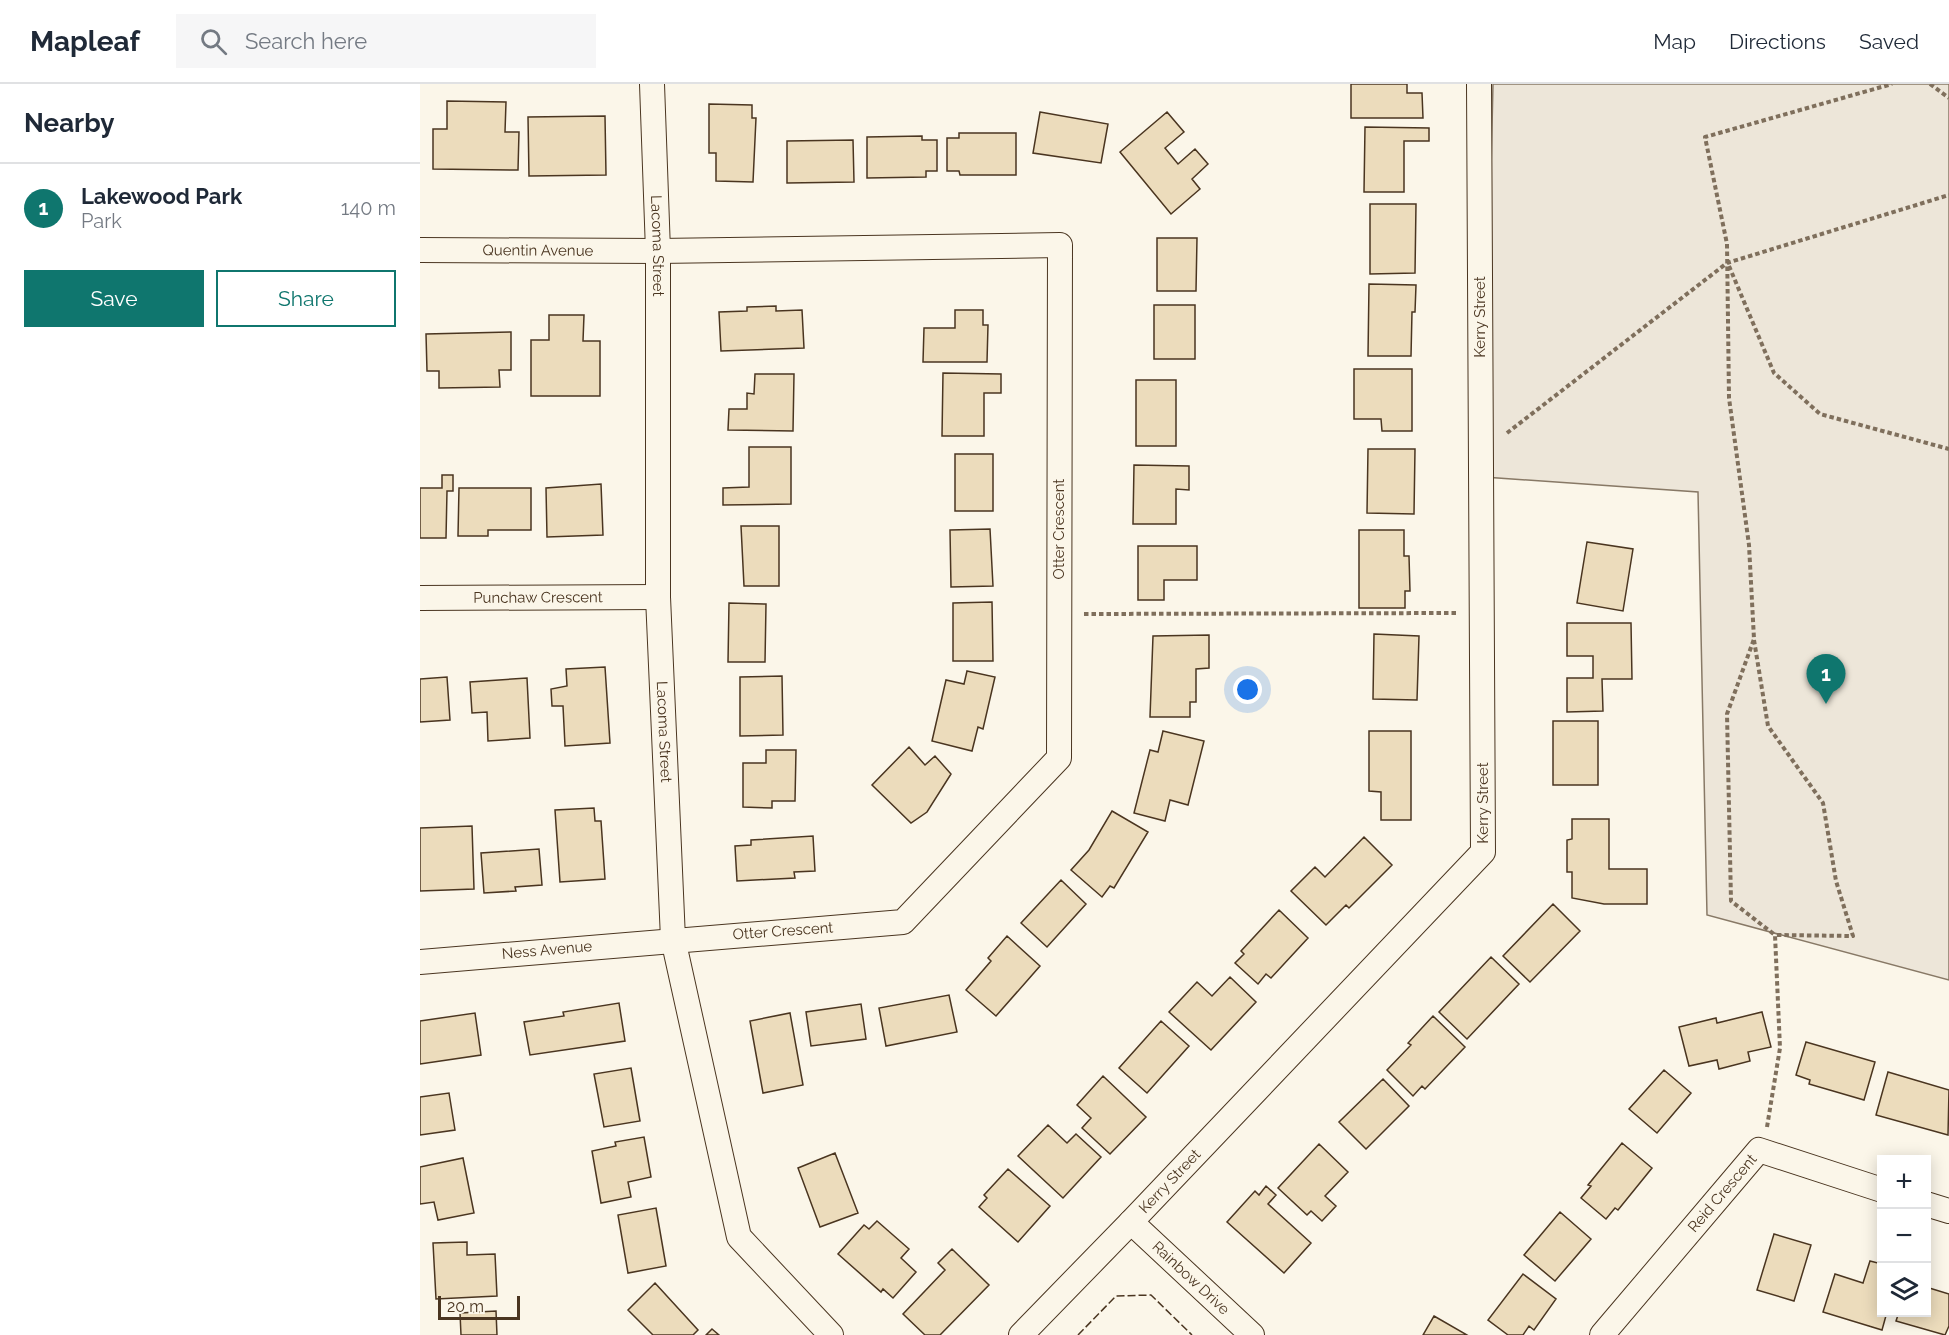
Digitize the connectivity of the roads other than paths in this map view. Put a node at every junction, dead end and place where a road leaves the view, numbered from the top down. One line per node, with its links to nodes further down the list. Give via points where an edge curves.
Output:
1 (652, 84): 4 (street, Lacoma Street)
2 (1479, 84): 12 (street, Kerry Street, via 1484,852)
3 (420, 250): 4 (street, Quentin Avenue)
4 (658, 251): 5 (street, Lacoma Street); 7 (street, Otter Crescent, via 1060,245 1059,758 903,922)
5 (658, 597): 6 (street, Punchaw Crescent); 7 (street, Lacoma Street)
6 (420, 598)
7 (673, 939): 8 (street, Ness Avenue); 13 (street, Lacoma Street, via 739,1237)
8 (420, 962)
9 (1877, 1189): 16 (street, Reid Crescent, via 1759,1150)
10 (1931, 1206): 11 (street)
11 (1949, 1212)
12 (1131, 1222): 14 (street, Kerry Street); 15 (street, Rainbow Drive)
13 (831, 1335)
14 (1020, 1335)
15 (1252, 1335)
16 (1602, 1335)

